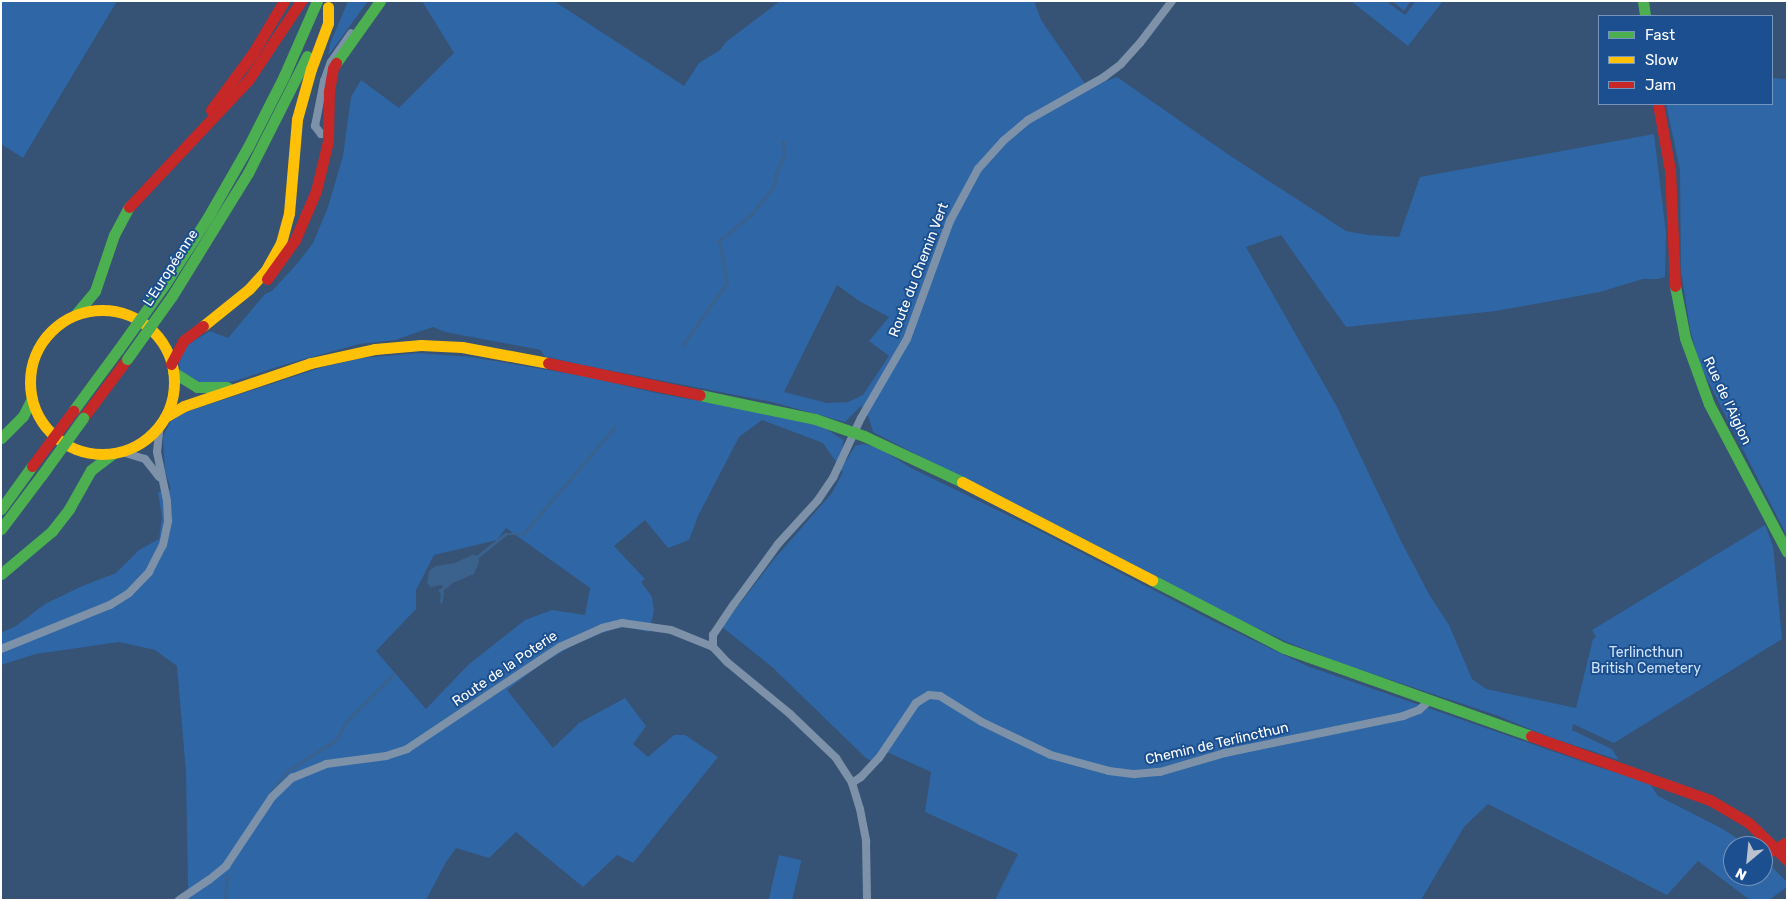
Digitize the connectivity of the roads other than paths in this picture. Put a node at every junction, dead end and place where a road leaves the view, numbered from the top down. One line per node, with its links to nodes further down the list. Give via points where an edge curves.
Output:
1 (284, 1): 12 (main road, via 222,96 153,174)
2 (301, 1): 12 (main road, via 249,78)
3 (318, 1): 23 (main road, L'Européenne, bridge, via 248,147 208,217 165,284)
4 (374, 1): 11 (street, via 326,72 315,126 321,134)
5 (380, 1): 11 (main road, via 336,64 329,87)
6 (1172, 1): 19 (street, Route du Chemin Vert, via 1121,64 1104,78 1028,120 978,169 943,236 907,339)
7 (1643, 1): 9 (main road)
8 (330, 4): 14 (main road, via 328,24 297,119 289,213 281,244 266,270 249,289); 24 (main road, L'Européenne, bridge, via 292,88 215,228 172,296)
9 (1645, 15)
10 (1658, 105): 25 (main road, Rue de l'Aiglon, via 1670,177 1674,280 1687,345 1709,404)
11 (329, 133): 14 (main road, via 323,169 311,206 283,258 245,300)
12 (129, 207): 13 (main road, via 114,235 95,291)
13 (74, 316): 15 (main road, via 102,310 134,318 156,335 167,351); 17 (main road, via 52,330 37,351 30,375)
14 (203, 326): 15 (main road, via 183,341)
15 (172, 368): 16 (main road, via 188,384 203,388); 18 (main road, via 173,394)
16 (247, 384): 18 (main road, via 184,406); 19 (main road, via 302,365 356,352 407,346 454,346 778,410)
17 (32, 398): 20 (main road, via 23,416); 21 (main road, via 43,424 63,443 84,452)
18 (163, 421): 21 (main road, via 141,443); 22 (street, via 157,446)
19 (854, 432): 27 (street, Route du Chemin Vert, via 826,489 778,544 734,604 713,635); 29 (main road, via 957,480 1269,641)
20 (1, 438)
21 (117, 453): 22 (street, via 145,459); 26 (main road, via 91,470 52,531)
22 (162, 483): 28 (street, via 168,507 165,540 156,562 138,586 110,605)
23 (1, 508)
24 (1, 529)
25 (1787, 552)
26 (1, 574)
27 (714, 647): 30 (street, Route de la Poterie, via 727,662 819,741); 36 (street, Route de la Poterie, via 671,630 629,623 607,626 569,642 407,749 386,756 326,764 292,778 272,797 226,866)
28 (1, 649)
29 (1430, 700): 30 (street, Chemin de Terlincthun, via 1419,710 1403,716 1135,774 1109,771 1051,755 982,722 940,696 929,695 916,703 879,758); 31 (main road, via 1668,784 1721,812)
30 (852, 783): 37 (street, Route de la Poterie, via 865,834)
31 (1753, 836)
32 (1787, 842): 33 (main road)
33 (1773, 849)
34 (1773, 851): 35 (main road)
35 (1786, 866)
36 (180, 900)
37 (867, 900)

